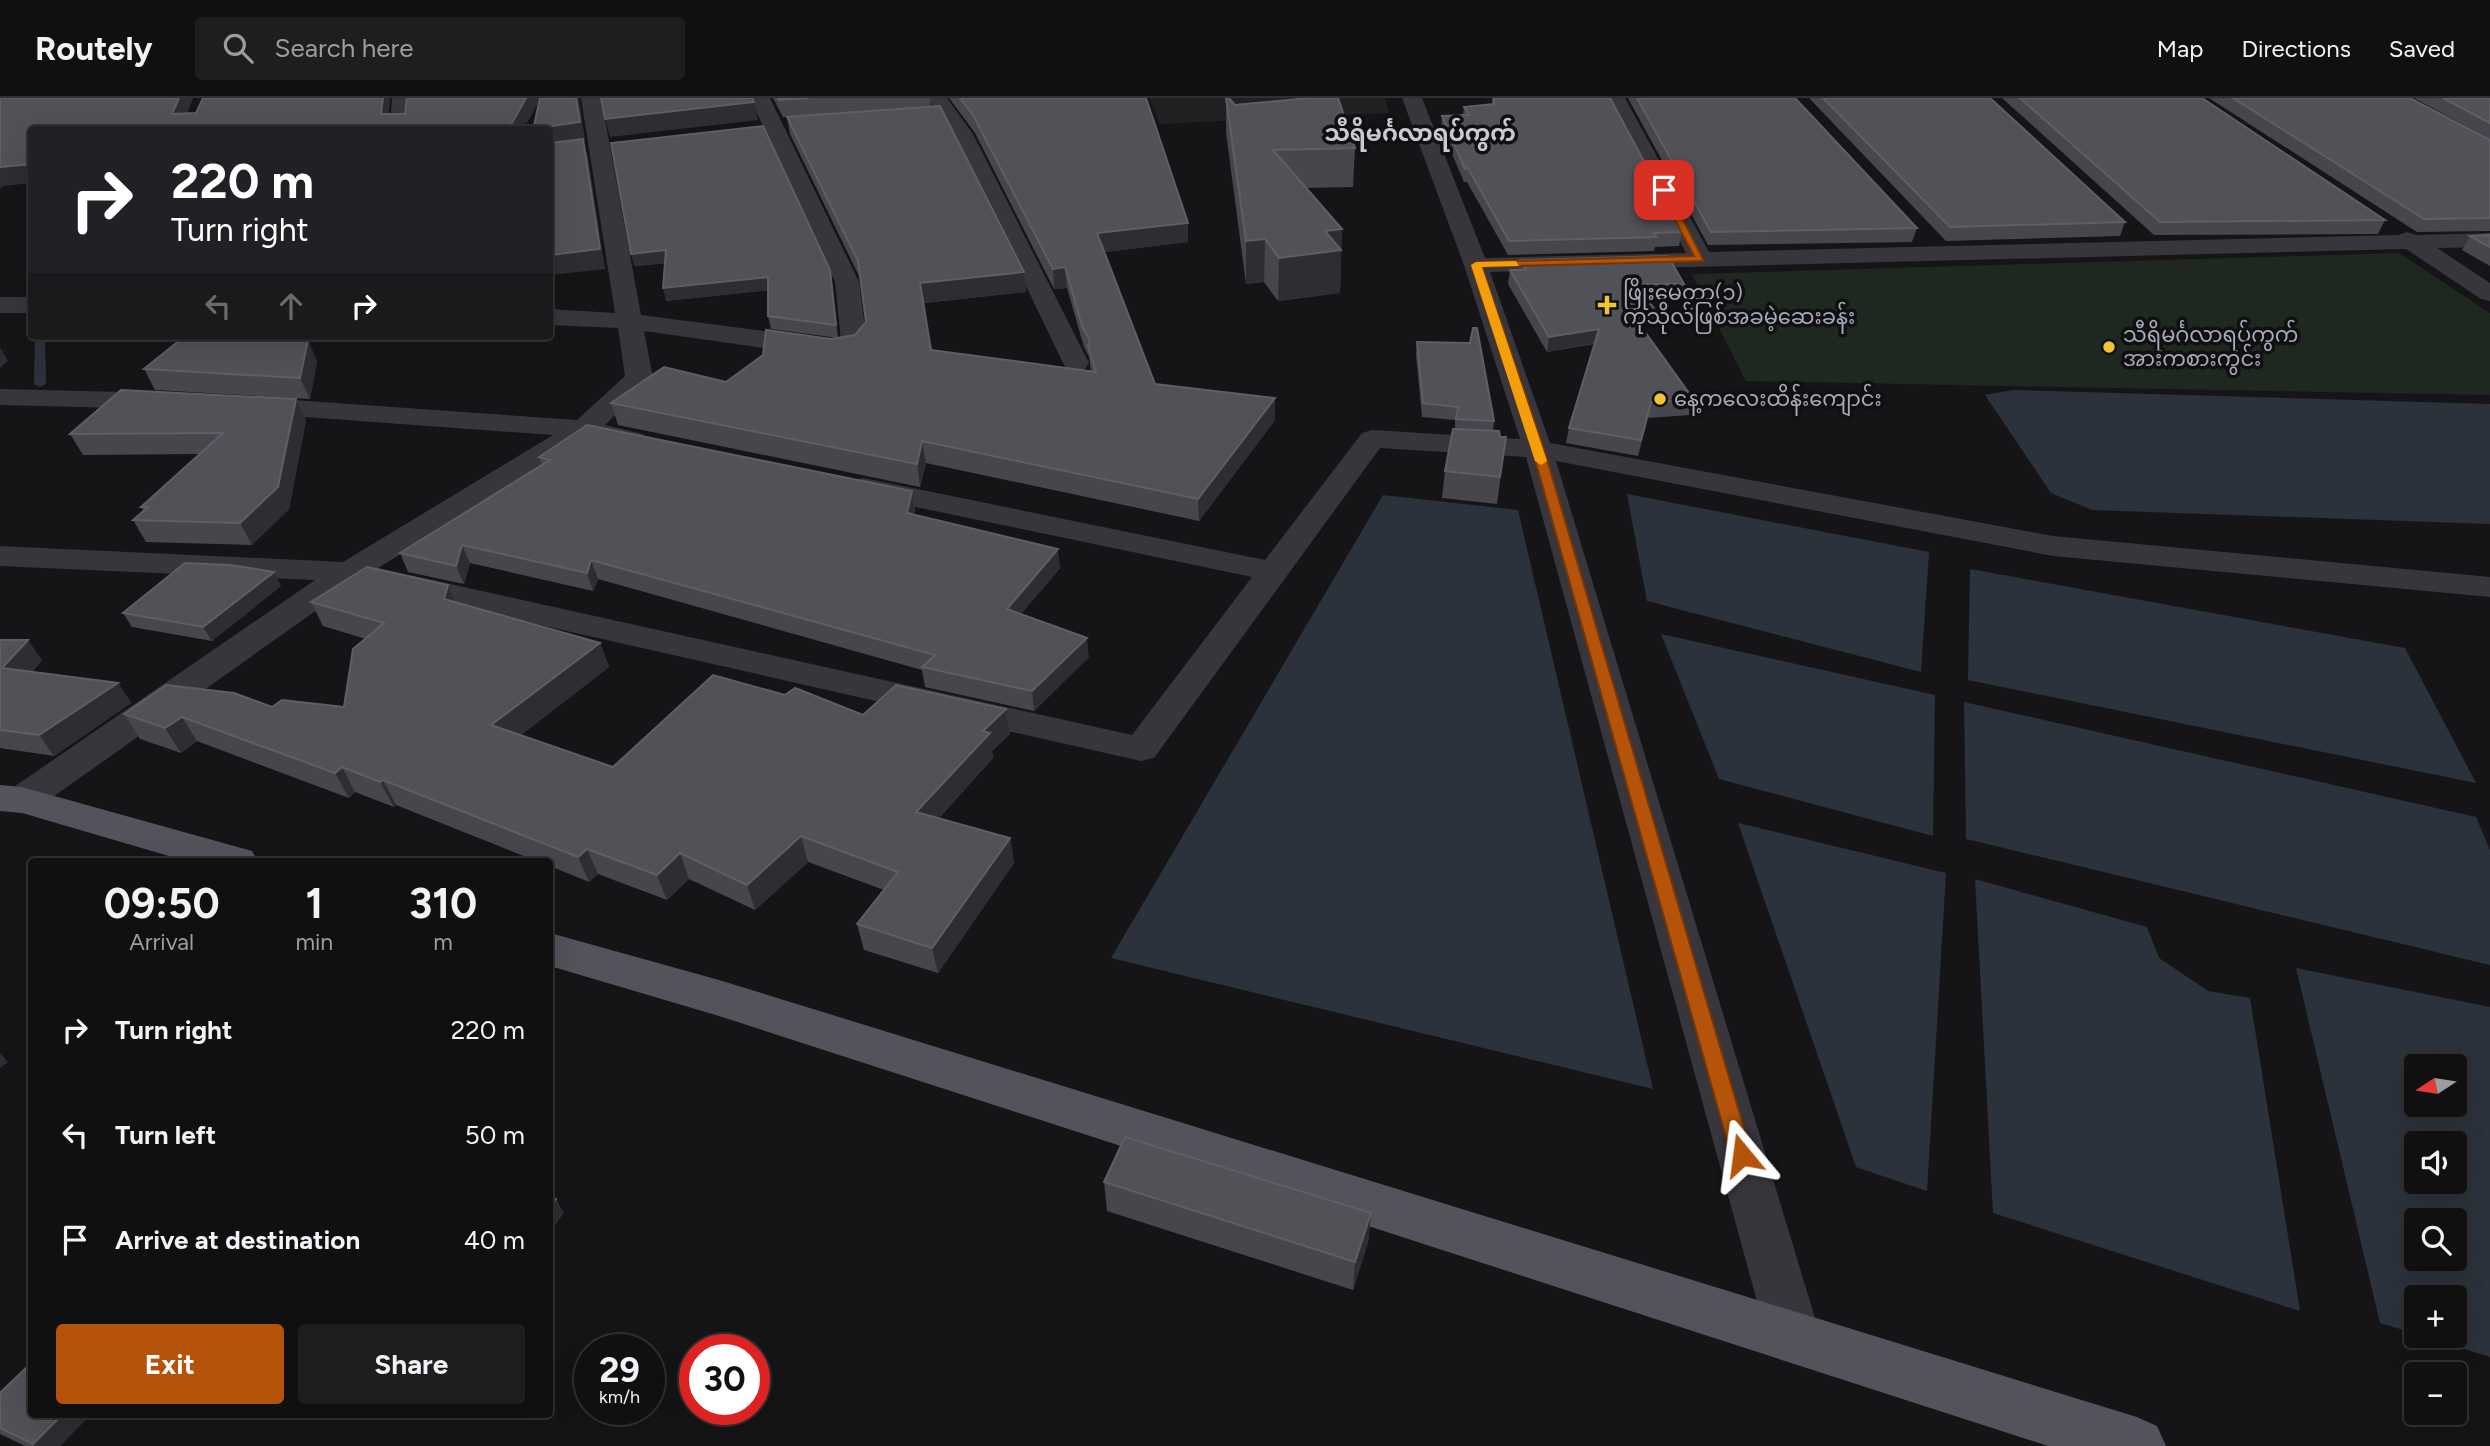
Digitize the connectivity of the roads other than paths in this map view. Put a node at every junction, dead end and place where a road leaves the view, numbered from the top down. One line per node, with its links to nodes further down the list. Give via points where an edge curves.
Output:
1 (402, 98): 9 (street)
2 (591, 98): 13 (street)
3 (760, 98): 10 (street)
4 (1412, 98): 23 (street)
5 (1615, 98): 22 (street)
6 (942, 107): 7 (street); 29 (street, via 963,134)
7 (921, 117)
8 (800, 125): 10 (street)
9 (400, 126)
10 (773, 127): 11 (street); 28 (street, via 848,282 854,343 836,349)
11 (746, 130)
12 (626, 145): 13 (street)
13 (600, 148): 14 (street); 28 (street)
14 (575, 150)
15 (2376, 219): 19 (street)
16 (2130, 230): 20 (street)
17 (1922, 234): 21 (street)
18 (2490, 240): 19 (street)
19 (2411, 242): 20 (street); 24 (street)
20 (2150, 248): 21 (street)
21 (1940, 253): 22 (street)
22 (1701, 259): 23 (street)
23 (1476, 265): 33 (street)
24 (2490, 294)
25 (0, 305): 26 (street)
26 (28, 305)
27 (553, 317): 28 (street)
28 (629, 321): 31 (street, via 639,378)
29 (1076, 363)
30 (0, 397): 31 (street, via 208,403)
31 (584, 429): 32 (street); 37 (street)
32 (664, 446)
33 (1538, 449): 36 (street, via 1372,439); 38 (street, via 2053,545); 42 (street)
34 (840, 482): 36 (street)
35 (0, 556): 37 (street)
36 (1272, 571): 37 (street, via 1141,749)
37 (349, 572): 39 (street)
38 (2490, 587)
39 (11, 799): 40 (main road)
40 (226, 858)
41 (553, 951): 42 (main road, via 719,998)
42 (1794, 1338): 43 (main road)
43 (2137, 1446)

